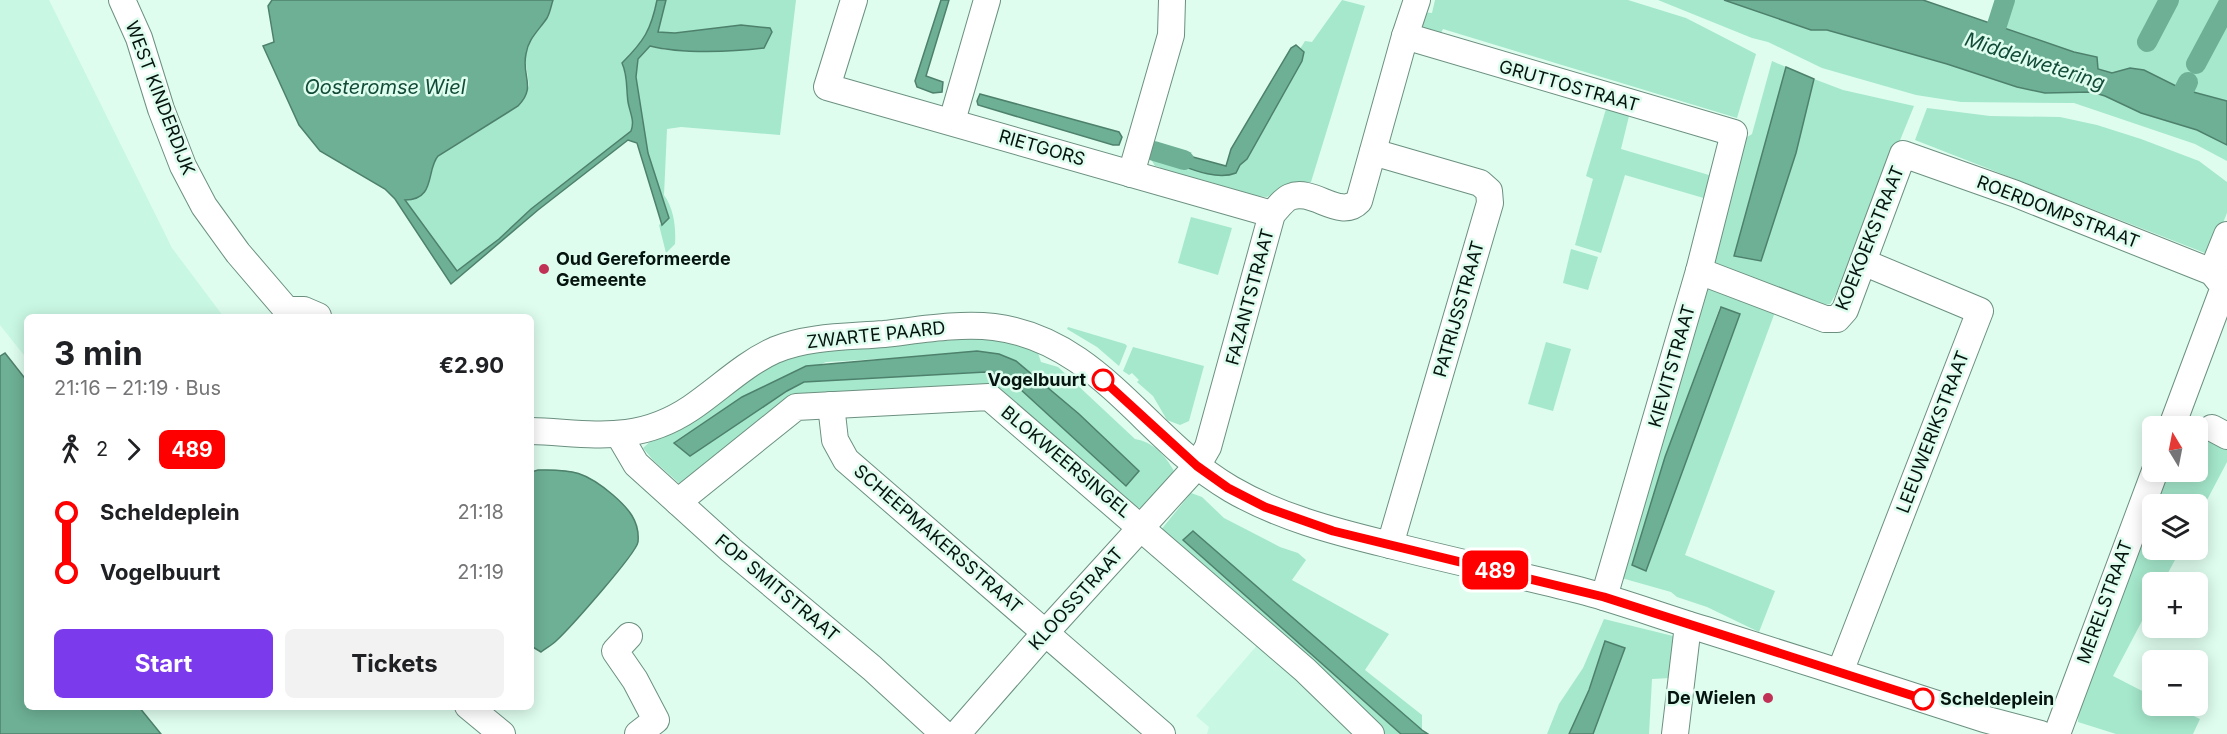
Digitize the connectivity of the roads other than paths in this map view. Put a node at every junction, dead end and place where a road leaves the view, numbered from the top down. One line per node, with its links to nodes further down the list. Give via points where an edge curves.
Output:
1 (122, 0): 18 (street, WEST KINDERDIJK, via 183,166 204,206)
2 (854, 0): 7 (street, RIETGORS, via 827,87)
3 (987, 0): 7 (street)
4 (1172, 0): 11 (street, via 1171,35)
5 (1417, 0): 6 (street, FAZANTSTRAAT)
6 (1405, 36): 8 (street, GRUTTOSTRAAT); 9 (street, FAZANTSTRAAT)
7 (952, 121): 11 (street, RIETGORS)
8 (1734, 133): 15 (street, KIEVITSTRAAT)
9 (1372, 152): 12 (street, FAZANTSTRAAT, via 1359,201 1353,207 1299,195 1284,201); 28 (street, PATRIJSSTRAAT, via 1480,183 1489,191 1490,203)
10 (1903, 154): 14 (street, KOEKOEKSTRAAT); 16 (street, ROERDOMPSTRAAT)
11 (1131, 174): 12 (street, RIETGORS)
12 (1272, 214): 24 (street, FAZANTSTRAAT, via 1208,447)
13 (2227, 235): 16 (street)
14 (1863, 262): 15 (street, KOEKOEKSTRAAT, via 1845,309 1837,319); 33 (street, LEEUWERIKSTRAAT, via 1980,311)
15 (1699, 271): 29 (street, KIEVITSTRAAT)
16 (2212, 272): 17 (street, via 2224,287)
17 (2221, 312): 21 (street)
18 (289, 313): 19 (street, WEST KINDERDIJK, via 304,310)
19 (313, 314)
20 (831, 405): 26 (street, BLOKWEERSINGEL, via 796,407); 27 (street, BLOKWEERSINGEL, via 989,397); 31 (street, SCHEEPMAKERSSTRAAT, via 835,440 846,460)
21 (2176, 416)
22 (534, 431): 23 (street, ZWARTE PAARD)
23 (619, 435): 24 (street, ZWARTE PAARD, via 644,430 689,410 753,361 778,348 804,341 984,326 1024,332 1077,358); 26 (street, FOP SMITSTRAAT, via 636,464)
24 (1197, 466): 27 (street, KLOOSSTRAAT); 28 (street, ZWARTE PAARD, via 1265,507 1333,531)
25 (2151, 482): 43 (street, MERELSTRAAT)
26 (678, 502): 37 (street, FOP SMITSTRAAT)
27 (1141, 527): 31 (street, KLOOSSTRAAT); 40 (street, BLOKWEERSINGEL, via 1305,670)
28 (1390, 545): 29 (street, ZWARTE PAARD)
29 (1604, 597): 30 (street, ZWARTE PAARD)
30 (1688, 625): 33 (street, ZWARTE PAARD); 41 (street)
31 (1046, 632): 38 (street, KLOOSSTRAAT); 39 (street, SCHEEPMAKERSSTRAAT)
32 (629, 636): 36 (street, via 615,651 656,720)
33 (1840, 672): 42 (street, ZWARTE PAARD)
34 (473, 710): 35 (street)
35 (502, 734)
36 (638, 734)
37 (944, 734)
38 (957, 734)
39 (1162, 734)
40 (1371, 734)
41 (1675, 734)
42 (2042, 734)
43 (2057, 734)

